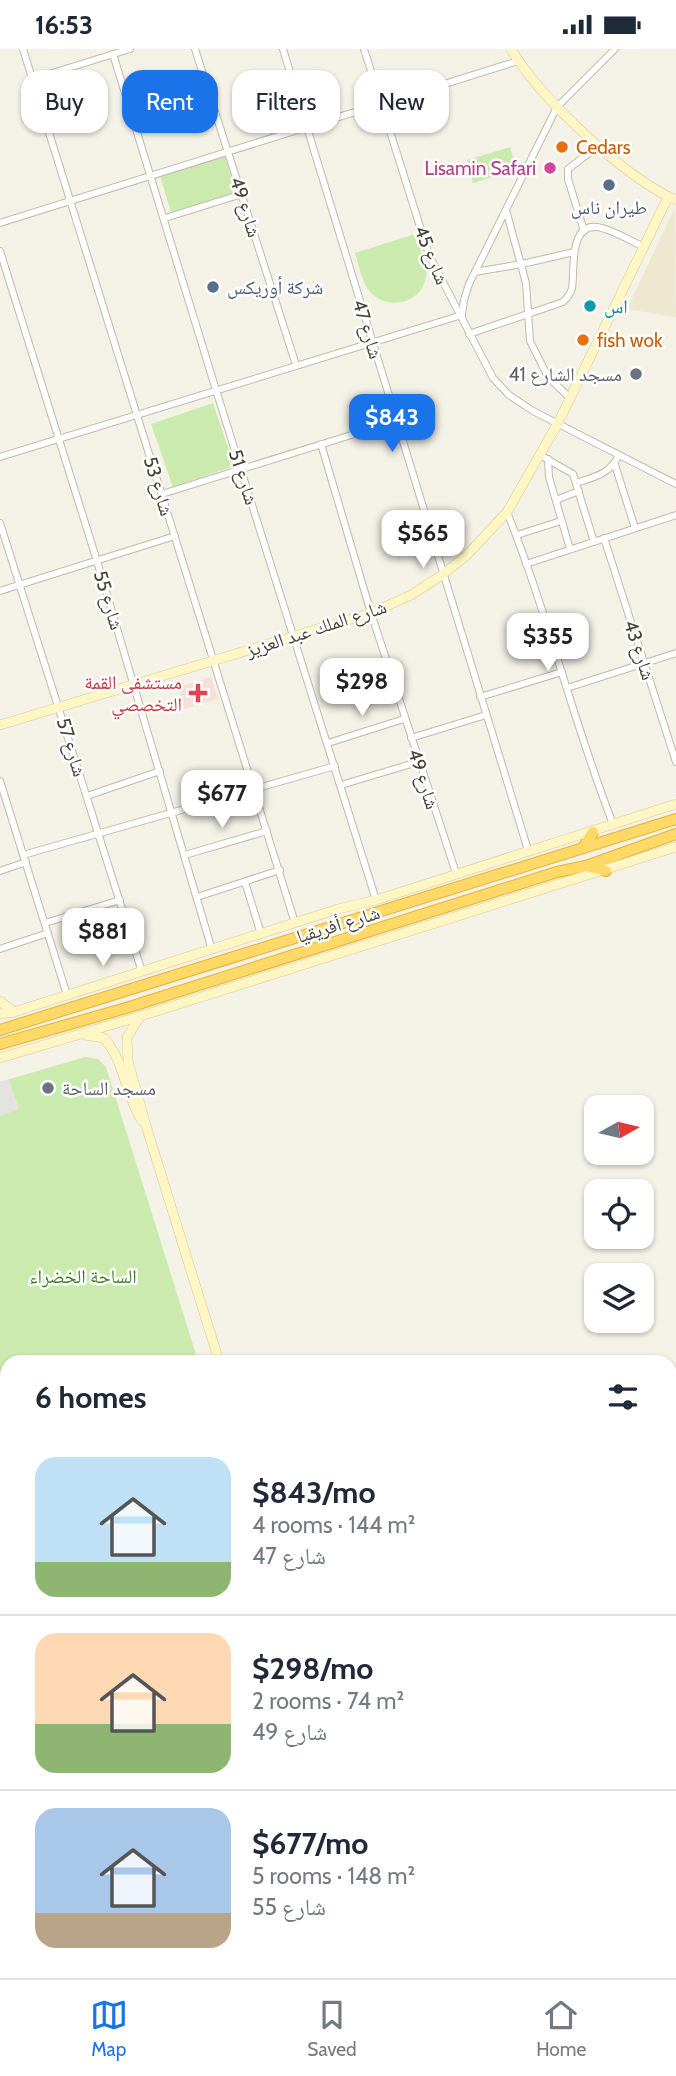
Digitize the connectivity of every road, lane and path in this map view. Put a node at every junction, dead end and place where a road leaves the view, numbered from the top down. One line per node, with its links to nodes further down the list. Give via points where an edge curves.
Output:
1 (23, 49): 10 (street, شارع 53)
2 (130, 49): 8 (street)
3 (195, 49): 21 (street, شارع 49)
4 (283, 49): 12 (street, شارع 47)
5 (364, 49): 13 (street, شارع 45)
6 (511, 49): 9 (street, شارع الملك عبد العزيز)
7 (615, 49): 15 (street)
8 (113, 54): 11 (street); 22 (street, شارع 51)
9 (518, 61): 14 (street); 15 (street, شارع الملك عبد العزيز)
10 (30, 70)
11 (62, 70)
12 (289, 70)
13 (370, 70)
14 (449, 83)
15 (557, 107): 20 (street, شارع الملك عبد العزيز); 26 (street)
16 (50, 133): 25 (street, شارع 53)
17 (288, 133): 21 (street)
18 (309, 133): 38 (street, شارع 47)
19 (390, 133): 35 (street, شارع 45, via 429,255)
20 (598, 146): 24 (street, شارع الملك عبد العزيز); 29 (street, via 568,169)
21 (229, 152): 22 (street); 23 (street, شارع 49)
22 (151, 176): 25 (street); 27 (street, شارع 51)
23 (243, 194): 27 (street); 39 (street, شارع 49)
24 (672, 199): 30 (street, شارع الملك عبد العزيز)
25 (71, 201): 28 (street); 42 (street, شارع 53)
26 (506, 210): 33 (street); 34 (street)
27 (165, 218): 40 (street, شارع 51)
28 (0, 223)
29 (584, 231): 30 (street, via 597,227); 32 (street)
30 (644, 247): 41 (street, شارع الملك عبد العزيز)
31 (0, 251): 45 (street, شارع 55)
32 (574, 252): 33 (street); 36 (street, via 568,297)
33 (522, 264): 34 (street); 36 (street)
34 (475, 271): 35 (street)
35 (462, 315): 37 (street, شارع 45); 38 (street)
36 (530, 315): 37 (street); 41 (street, via 531,346 548,377)
37 (469, 334): 44 (street, شارع 45, via 500,386 519,403)
38 (372, 343): 39 (street); 43 (street, شارع 47)
39 (296, 365): 40 (street)
40 (216, 390): 42 (street); 51 (street, شارع 51)
41 (570, 398): 44 (street, شارع الملك عبد العزيز)
42 (137, 415): 45 (street); 55 (street, شارع 53)
43 (396, 421): 46 (street); 69 (street, شارع 47)
44 (558, 423): 47 (street, شارع 45); 49 (street, شارع الملك عبد العزيز)
45 (58, 440): 48 (street); 67 (street, شارع 55)
46 (321, 443): 51 (street); 72 (street, شارع 49)
47 (619, 456): 50 (street); 53 (street, شارع 45)
48 (0, 457)
49 (544, 457): 52 (street, via 570,471); 56 (street); 57 (street, شارع الملك عبد العزيز)
50 (615, 465): 52 (street); 61 (street)
51 (241, 469): 55 (street); 73 (street, شارع 51)
52 (576, 484): 54 (street)
53 (676, 486)
54 (579, 491): 56 (street); 65 (street)
55 (162, 495): 63 (street, شارع 53)
56 (556, 500): 59 (street)
57 (508, 512): 62 (street); 69 (street, شارع الملك عبد العزيز)
58 (676, 515): 61 (street)
59 (561, 521): 62 (street); 66 (street)
60 (0, 523): 70 (street, شارع 57)
61 (635, 528): 64 (street)
62 (517, 535): 68 (street)
63 (175, 536): 67 (street); 75 (street, شارع 53)
64 (604, 538): 65 (street); 76 (street, شارع 43)
65 (594, 542): 66 (street)
66 (570, 549): 68 (street)
67 (97, 561): 70 (street); 78 (street, شارع 55)
68 (526, 564): 77 (street)
69 (442, 575): 72 (street, شارع الملك عبد العزيز, via 411,596); 80 (street, شارع 47)
70 (19, 585): 71 (street); 81 (street, شارع 57)
71 (0, 591)
72 (371, 613): 73 (street, شارع الملك عبد العزيز); 83 (street, شارع 49)
73 (294, 637): 75 (street, شارع الملك عبد العزيز); 86 (street, شارع 51)
74 (676, 653): 76 (street)
75 (214, 660): 78 (street, شارع الملك عبد العزيز); 93 (street, شارع 53)
76 (644, 664): 79 (street); 88 (street, شارع 43)
77 (562, 672): 79 (street); 80 (street)
78 (134, 684): 81 (street, شارع الملك عبد العزيز); 90 (street, شارع 55)
79 (567, 688): 98 (street)
80 (480, 697): 82 (street, شارع 47)
81 (59, 707): 84 (street, شارع الملك عبد العزيز); 94 (street, شارع 57)
82 (486, 715): 85 (street); 105 (street, شارع 47)
83 (404, 719): 85 (street, شارع 49); 86 (street)
84 (0, 725)
85 (411, 739): 87 (street, شارع 49)
86 (328, 743): 89 (street, شارع 51)
87 (418, 762): 92 (street); 112 (street, شارع 49)
88 (676, 762)
89 (335, 766): 92 (street, شارع 51); 93 (street)
90 (160, 772): 94 (street); 96 (street, شارع 55)
91 (0, 781): 107 (street)
92 (341, 785): 117 (street, شارع 51)
93 (254, 788): 96 (street); 99 (street, شارع 53)
94 (87, 796): 101 (street, شارع 57)
95 (676, 804): 98 (street, شارع أفريقيا)
96 (172, 812): 101 (street); 106 (street, شارع 55)
97 (676, 819): 104 (highway, شارع أفريقيا)
98 (614, 824): 100 (street, شارع أفريقيا)
99 (267, 831): 106 (street); 109 (street, شارع 53)
100 (593, 832): 104 (highway); 105 (street, شارع أفريقيا)
101 (98, 833): 107 (street); 116 (street, شارع 57)
102 (676, 834): 108 (highway, شارع أفريقيا)
103 (676, 847): 111 (street, شارع أفريقيا)
104 (583, 848): 115 (highway, شارع أفريقيا)
105 (528, 850): 112 (street, شارع أفريقيا)
106 (185, 855): 114 (street, شارع 55)
107 (25, 858): 110 (street); 119 (street)
108 (586, 866): 111 (highway); 118 (highway, شارع أفريقيا)
109 (280, 870): 113 (street); 120 (street, شارع 53)
110 (0, 871)
111 (606, 871): 126 (street, شارع أفريقيا)
112 (456, 873): 117 (street, شارع أفريقيا)
113 (245, 882): 114 (street); 122 (street)
114 (197, 897): 124 (street, شارع 55)
115 (424, 898): 118 (highway); 133 (highway, شارع أفريقيا)
116 (120, 900): 119 (street); 127 (street, شارع 57)
117 (376, 900): 120 (street, شارع أفريقيا)
118 (430, 913): 125 (highway, شارع أفريقيا)
119 (45, 923): 121 (street)
120 (295, 923): 122 (street, شارع أفريقيا)
121 (48, 933): 123 (street); 128 (street)
122 (261, 934): 124 (street, شارع أفريقيا)
123 (0, 949)
124 (212, 950): 127 (street, شارع أفريقيا)
125 (294, 953): 126 (highway); 135 (highway, شارع أفريقيا)
126 (291, 968): 132 (street, شارع أفريقيا)
127 (142, 972): 128 (street, شارع أفريقيا)
128 (67, 995): 130 (street, شارع أفريقيا)
129 (0, 1001): 130 (street)
130 (14, 1012): 131 (street, شارع أفريقيا)
131 (0, 1014)
132 (141, 1016): 134 (street, شارع أفريقيا); 137 (street, via 129,1033 127,1051)
133 (0, 1030)
134 (76, 1035): 136 (street, شارع أفريقيا); 137 (street, via 95,1035 111,1046)
135 (0, 1044)
136 (0, 1058)
137 (147, 1129): 138 (street)
138 (217, 1355)

